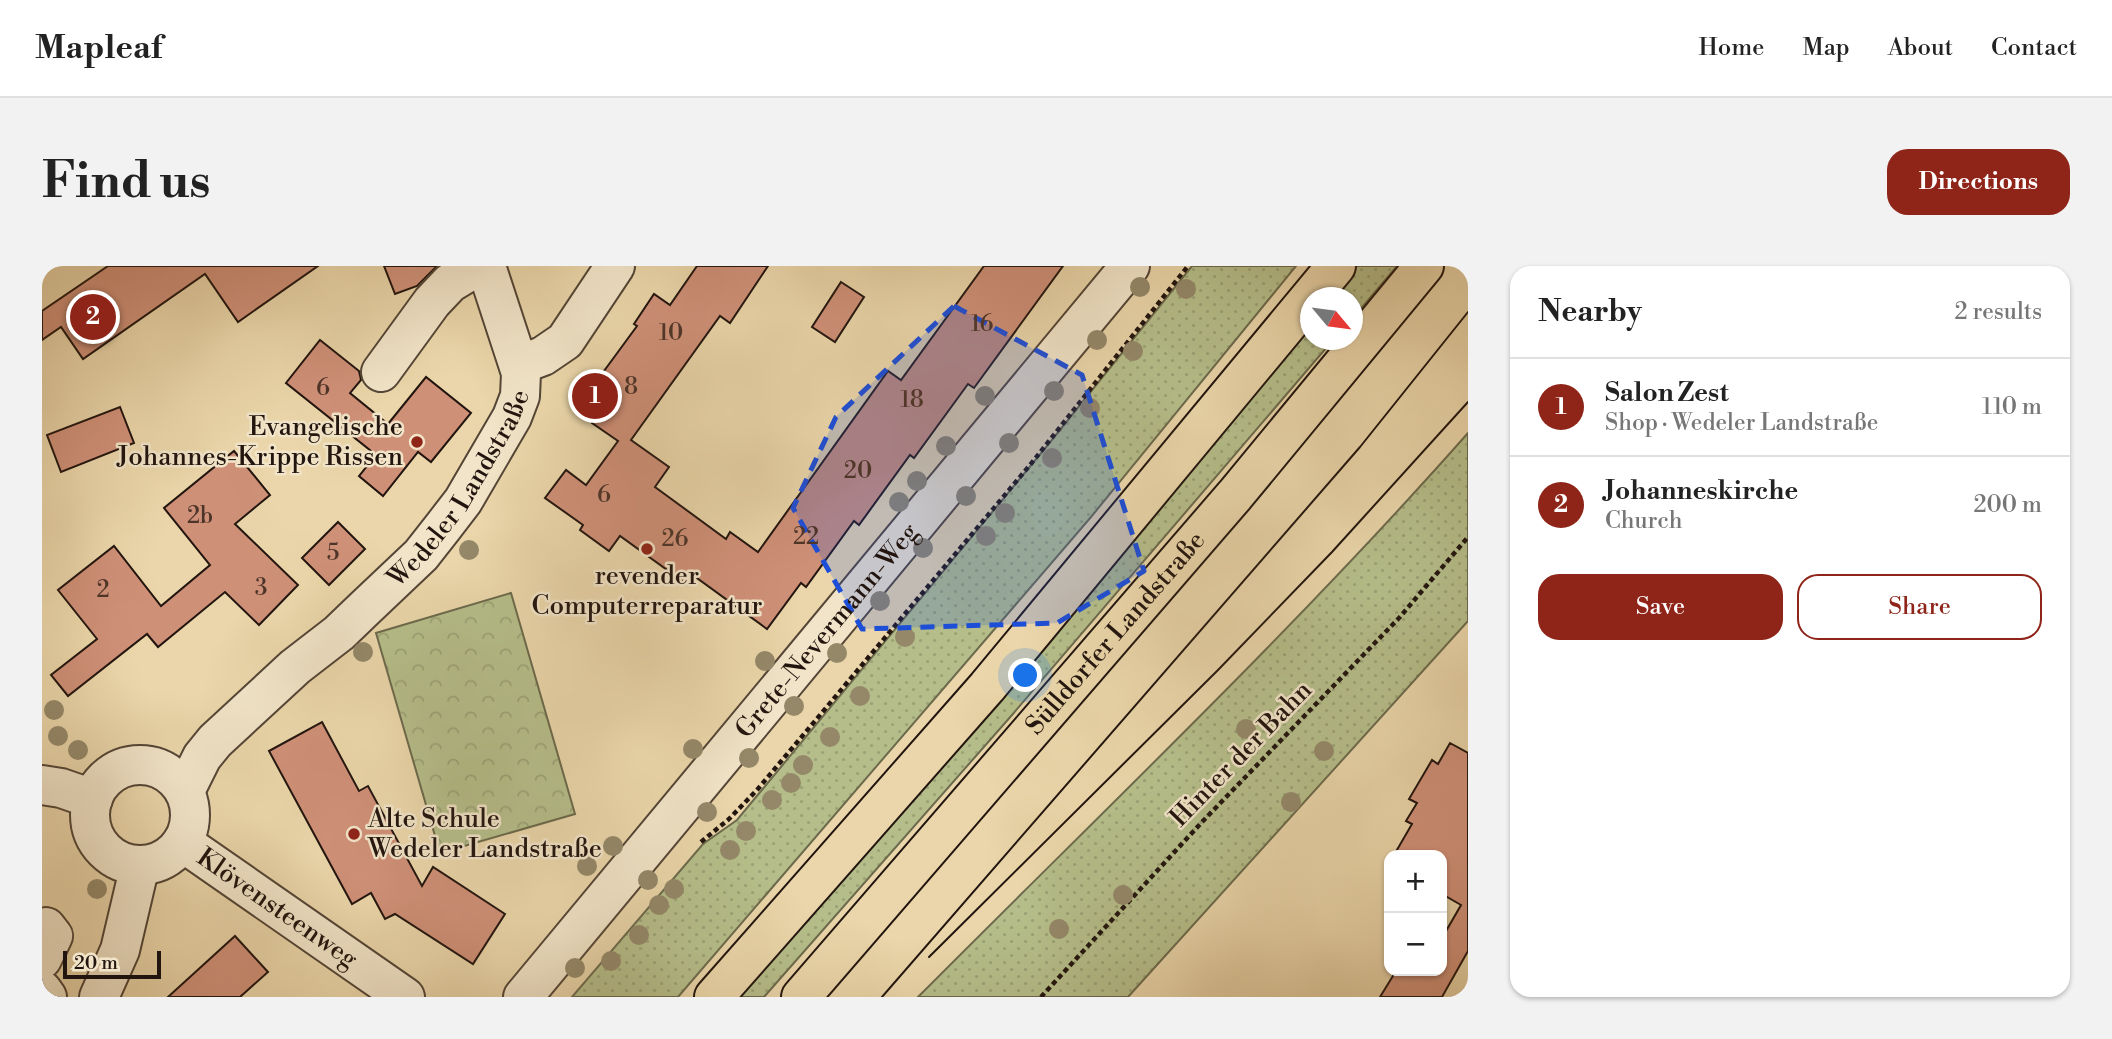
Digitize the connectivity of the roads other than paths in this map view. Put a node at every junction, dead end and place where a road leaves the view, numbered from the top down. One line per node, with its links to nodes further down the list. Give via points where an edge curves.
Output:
1 (478, 266): 8 (street, via 450,283 432,302)
2 (486, 266): 7 (street)
3 (615, 266): 7 (street, Wedeler Landstraße, via 565,341)
4 (1130, 266): 20 (street, Grete-Nevermann-Weg)
5 (1336, 266): 21 (highway, via 987,687)
6 (1424, 266): 22 (highway, Sülldorfer Landstraße, via 1235,495)
7 (519, 365): 9 (street, Wedeler Landstraße, via 522,384 517,407 463,501 421,555 339,633)
8 (381, 372)
9 (295, 667): 10 (street, Wedeler Landstraße, via 230,702); 12 (street, Wedeler Landstraße, via 215,741)
10 (155, 766): 12 (street); 13 (street, via 140,764 118,770 100,785)
11 (42, 785): 13 (street)
12 (185, 791): 14 (street, via 191,808)
13 (93, 799): 15 (street, via 90,818 94,836 121,862)
14 (182, 842): 15 (street, via 164,859); 19 (street, Klövensteenweg)
15 (140, 865): 18 (street, via 120,950)
16 (42, 990): 17 (street)
17 (47, 997)
18 (99, 997)
19 (405, 997)
20 (523, 997)
21 (714, 997)
22 (801, 997)

